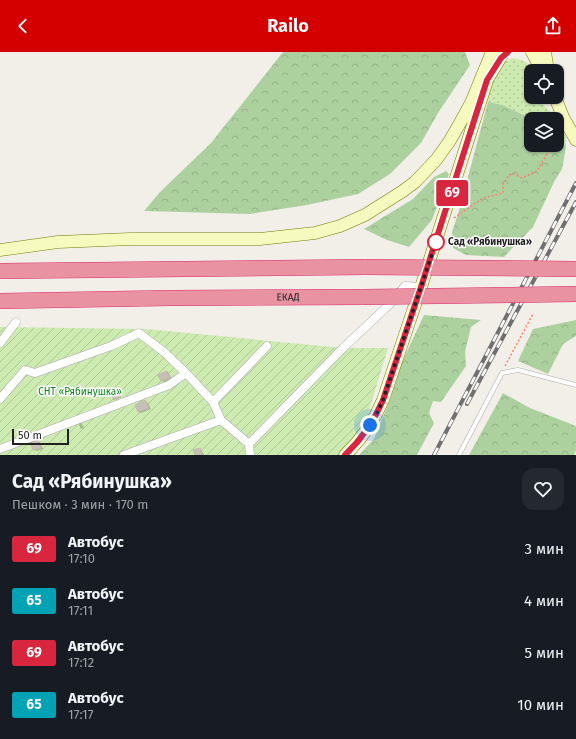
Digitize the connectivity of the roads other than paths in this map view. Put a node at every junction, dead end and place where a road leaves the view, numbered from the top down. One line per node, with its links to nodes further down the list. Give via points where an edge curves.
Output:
1 (500, 53): 7 (main road, via 436,160 403,191 365,215 340,226 315,233 260,239 58,242); 10 (main road, via 487,80)
2 (535, 53): 3 (main road); 4 (main road)
3 (539, 64)
4 (543, 64)
5 (558, 104): 6 (main road)
6 (576, 140)
7 (0, 250)
8 (576, 269): 9 (highway, bridge, via 366,267)
9 (0, 271)
10 (421, 287): 21 (street, via 404,286 390,304); 25 (main road, via 383,400 358,442)
11 (576, 294): 12 (highway, ЕКАД, bridge)
12 (0, 301)
13 (16, 322): 14 (street)
14 (0, 343)
15 (267, 346): 19 (street)
16 (186, 373): 18 (street, via 164,352 139,334 35,373 25,370); 19 (street); 22 (street, via 169,385)
17 (576, 385): 26 (lane, via 518,370 502,373)
18 (0, 399)
19 (213, 402): 20 (street)
20 (221, 420): 21 (street); 23 (street)
21 (249, 444): 24 (street)
22 (0, 449)
23 (124, 455)
24 (250, 455)
25 (345, 455)
26 (459, 455)

